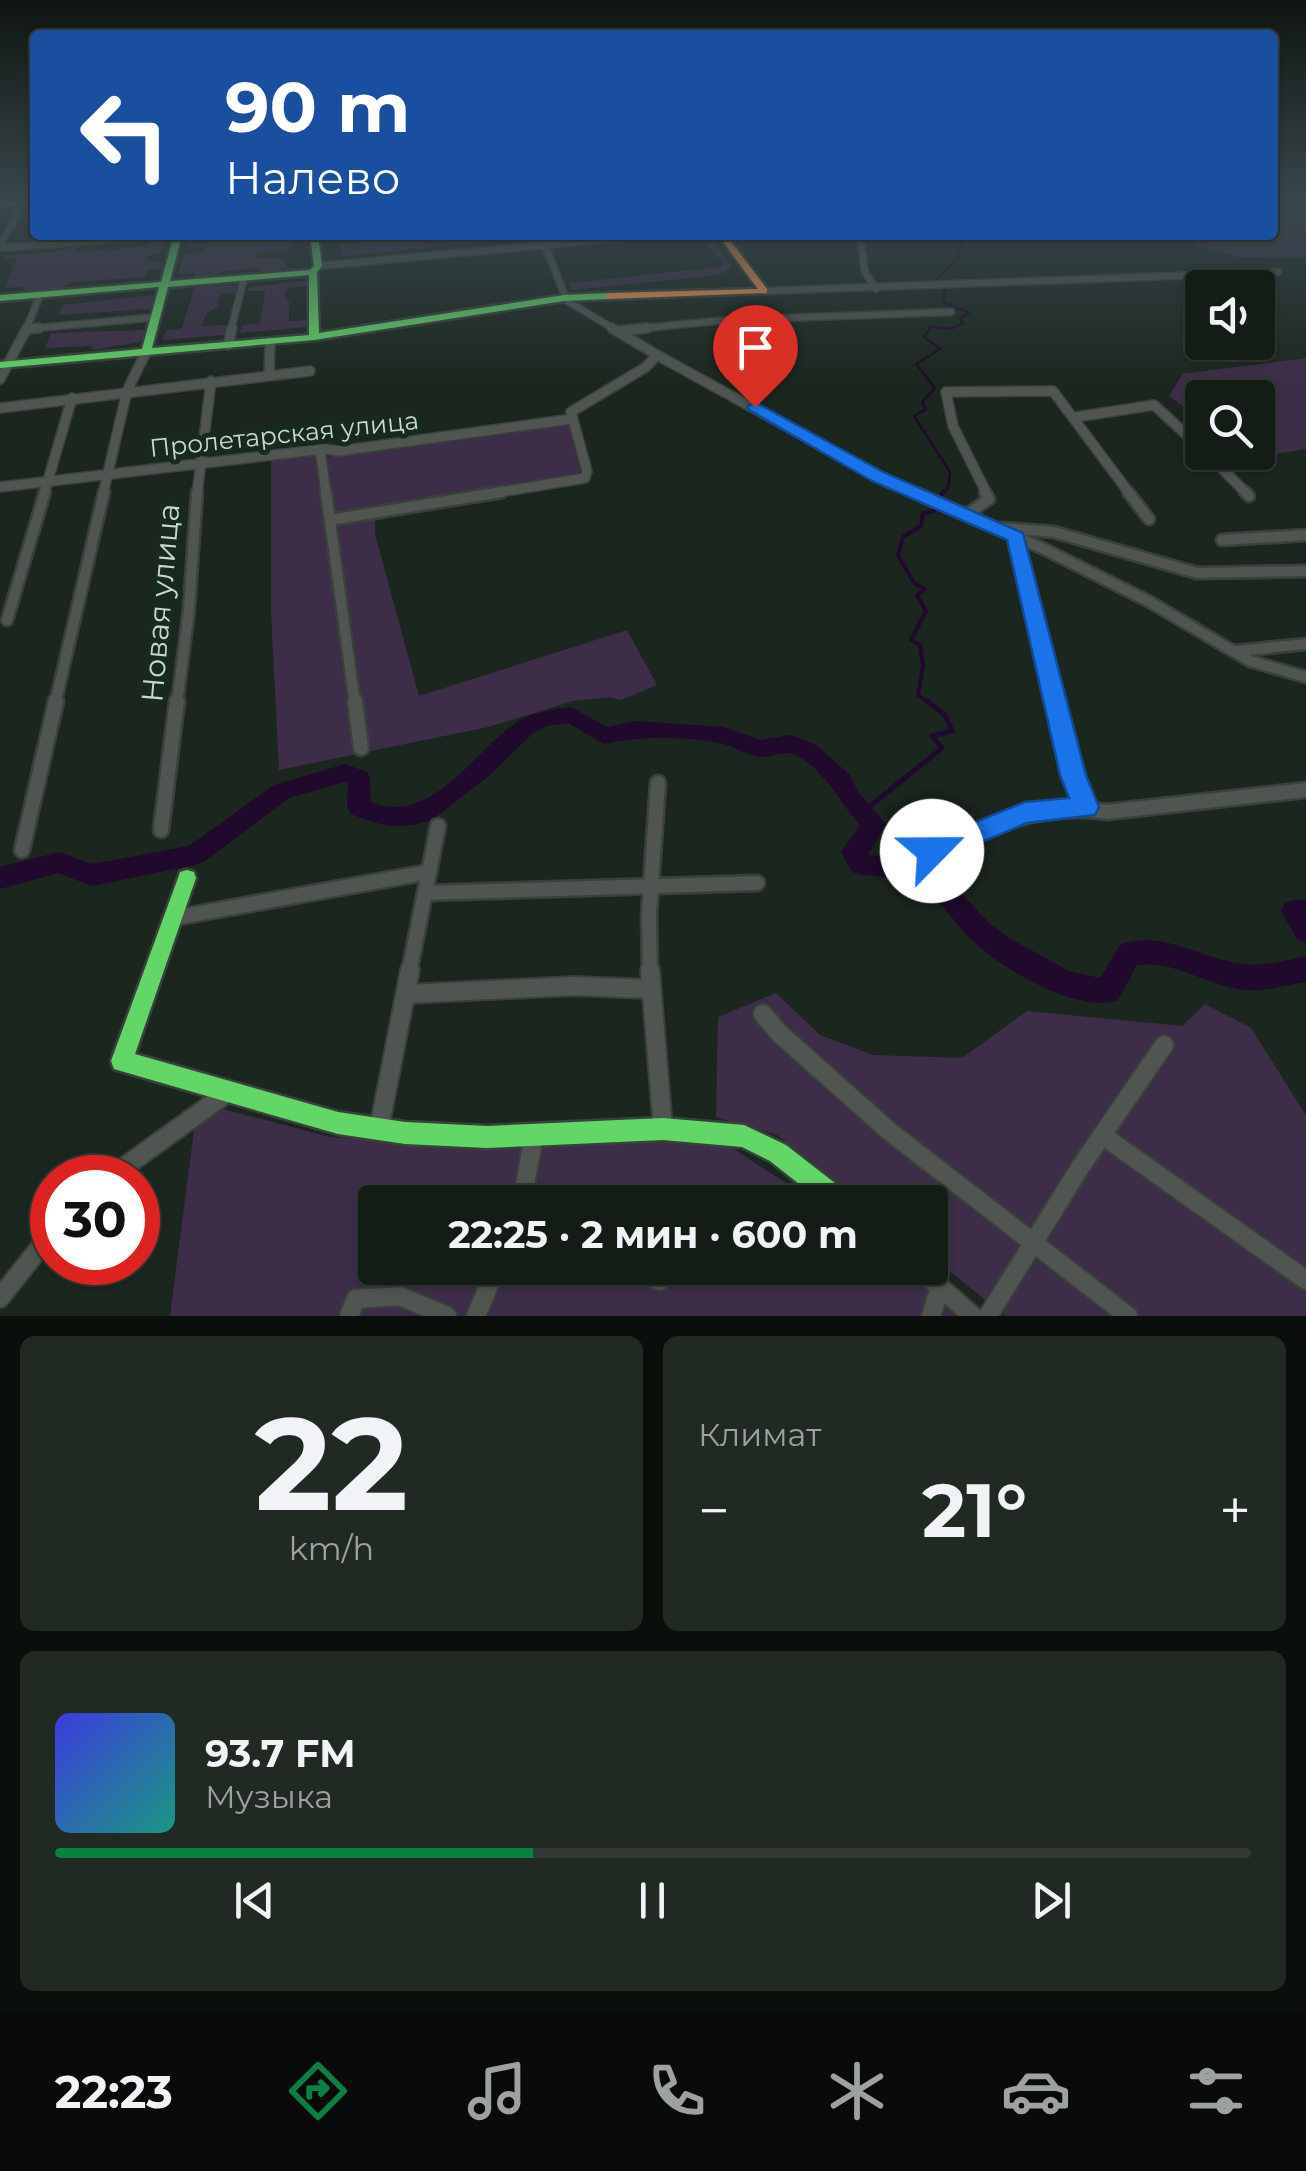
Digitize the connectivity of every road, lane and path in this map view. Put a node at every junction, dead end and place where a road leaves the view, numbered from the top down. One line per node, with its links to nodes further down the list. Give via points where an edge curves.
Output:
1 (170, 262): 10 (street)
2 (315, 262): 7 (street)
3 (378, 262): 7 (street)
4 (553, 262): 15 (street)
5 (742, 262): 12 (street)
6 (864, 262): 11 (street)
7 (315, 269): 9 (street); 20 (street)
8 (1278, 272): 11 (street)
9 (244, 278): 10 (street); 22 (street)
10 (165, 285): 13 (street); 17 (street)
11 (876, 288): 12 (street)
12 (764, 292): 15 (street)
13 (40, 295): 14 (street); 18 (street)
14 (0, 298)
15 (564, 298): 19 (street); 20 (street)
16 (951, 312): 19 (street, via 727,320)
17 (157, 317): 18 (street); 23 (street)
18 (28, 328): 25 (street)
19 (616, 332): 24 (street)
20 (314, 338): 21 (street)
21 (270, 342): 22 (street); 27 (street)
22 (228, 345): 23 (street)
23 (146, 352): 25 (street); 30 (street)
24 (657, 355): 34 (street, via 571,412); 43 (street, via 879,477)
25 (5, 365): 28 (street)
26 (310, 371): 27 (street)
27 (269, 375): 29 (street)
28 (0, 379)
29 (211, 381): 30 (street); 37 (street, Новая улица)
30 (126, 391): 31 (street); 39 (street)
31 (72, 398): 32 (street); 40 (street)
32 (0, 408)
33 (1076, 416): 35 (street, via 1154,405); 43 (street, via 1053,391 946,392 952,426 989,499); 44 (street)
34 (572, 419): 36 (street, Пролетарская улица, via 339,452); 45 (street, via 585,478)
35 (1185, 432)
36 (320, 449): 37 (street, Пролетарская улица); 45 (street)
37 (199, 462): 39 (street, Пролетарская улица); 60 (street, Новая улица, via 189,609)
38 (1223, 470): 42 (street)
39 (109, 473): 40 (street, Пролетарская улица); 61 (street)
40 (48, 481): 41 (street, Пролетарская улица); 51 (street)
41 (0, 488)
42 (1248, 496)
43 (966, 515): 46 (street)
44 (1149, 519)
45 (330, 520): 55 (street)
46 (996, 528): 48 (street); 50 (street, via 1054,532 1197,573)
47 (1306, 535): 49 (street)
48 (1016, 537): 53 (street); 58 (street)
49 (1222, 540)
50 (1306, 571)
51 (7, 620)
52 (1306, 644): 53 (street)
53 (1234, 651): 54 (street)
54 (1306, 677)
55 (362, 748)
56 (658, 782): 66 (street)
57 (1306, 790): 58 (street, via 1107,812)
58 (1086, 807): 62 (street, via 1025,812)
59 (438, 826): 63 (street)
60 (161, 830)
61 (22, 850)
62 (932, 851)
63 (429, 872): 67 (street); 68 (street)
64 (187, 878): 68 (street)
65 (758, 883): 66 (street)
66 (651, 887): 67 (street); 69 (street)
67 (425, 893): 70 (street)
68 (173, 918): 73 (street, via 122,1061)
69 (651, 989): 70 (street); 75 (street)
70 (406, 994): 74 (street)
71 (763, 1014): 81 (street, via 889,1131)
72 (1164, 1044): 77 (street)
73 (227, 1093): 74 (street); 78 (street)
74 (380, 1129): 76 (street)
75 (663, 1129): 76 (street); 80 (street, via 744,1136)
76 (534, 1135): 79 (street)
77 (1102, 1136): 81 (street); 83 (street)
78 (142, 1155)
79 (525, 1185)
80 (819, 1185)
81 (1036, 1244): 93 (street); 94 (street)
82 (30, 1260): 87 (street)
83 (1306, 1280)
84 (489, 1285): 90 (street)
85 (938, 1285): 86 (street)
86 (940, 1287): 91 (street); 92 (street)
87 (0, 1298)
88 (349, 1316): 89 (street, via 356,1299 400,1296)
89 (447, 1316)
90 (476, 1316)
91 (930, 1316)
92 (974, 1316)
93 (988, 1316)
94 (1128, 1316)

